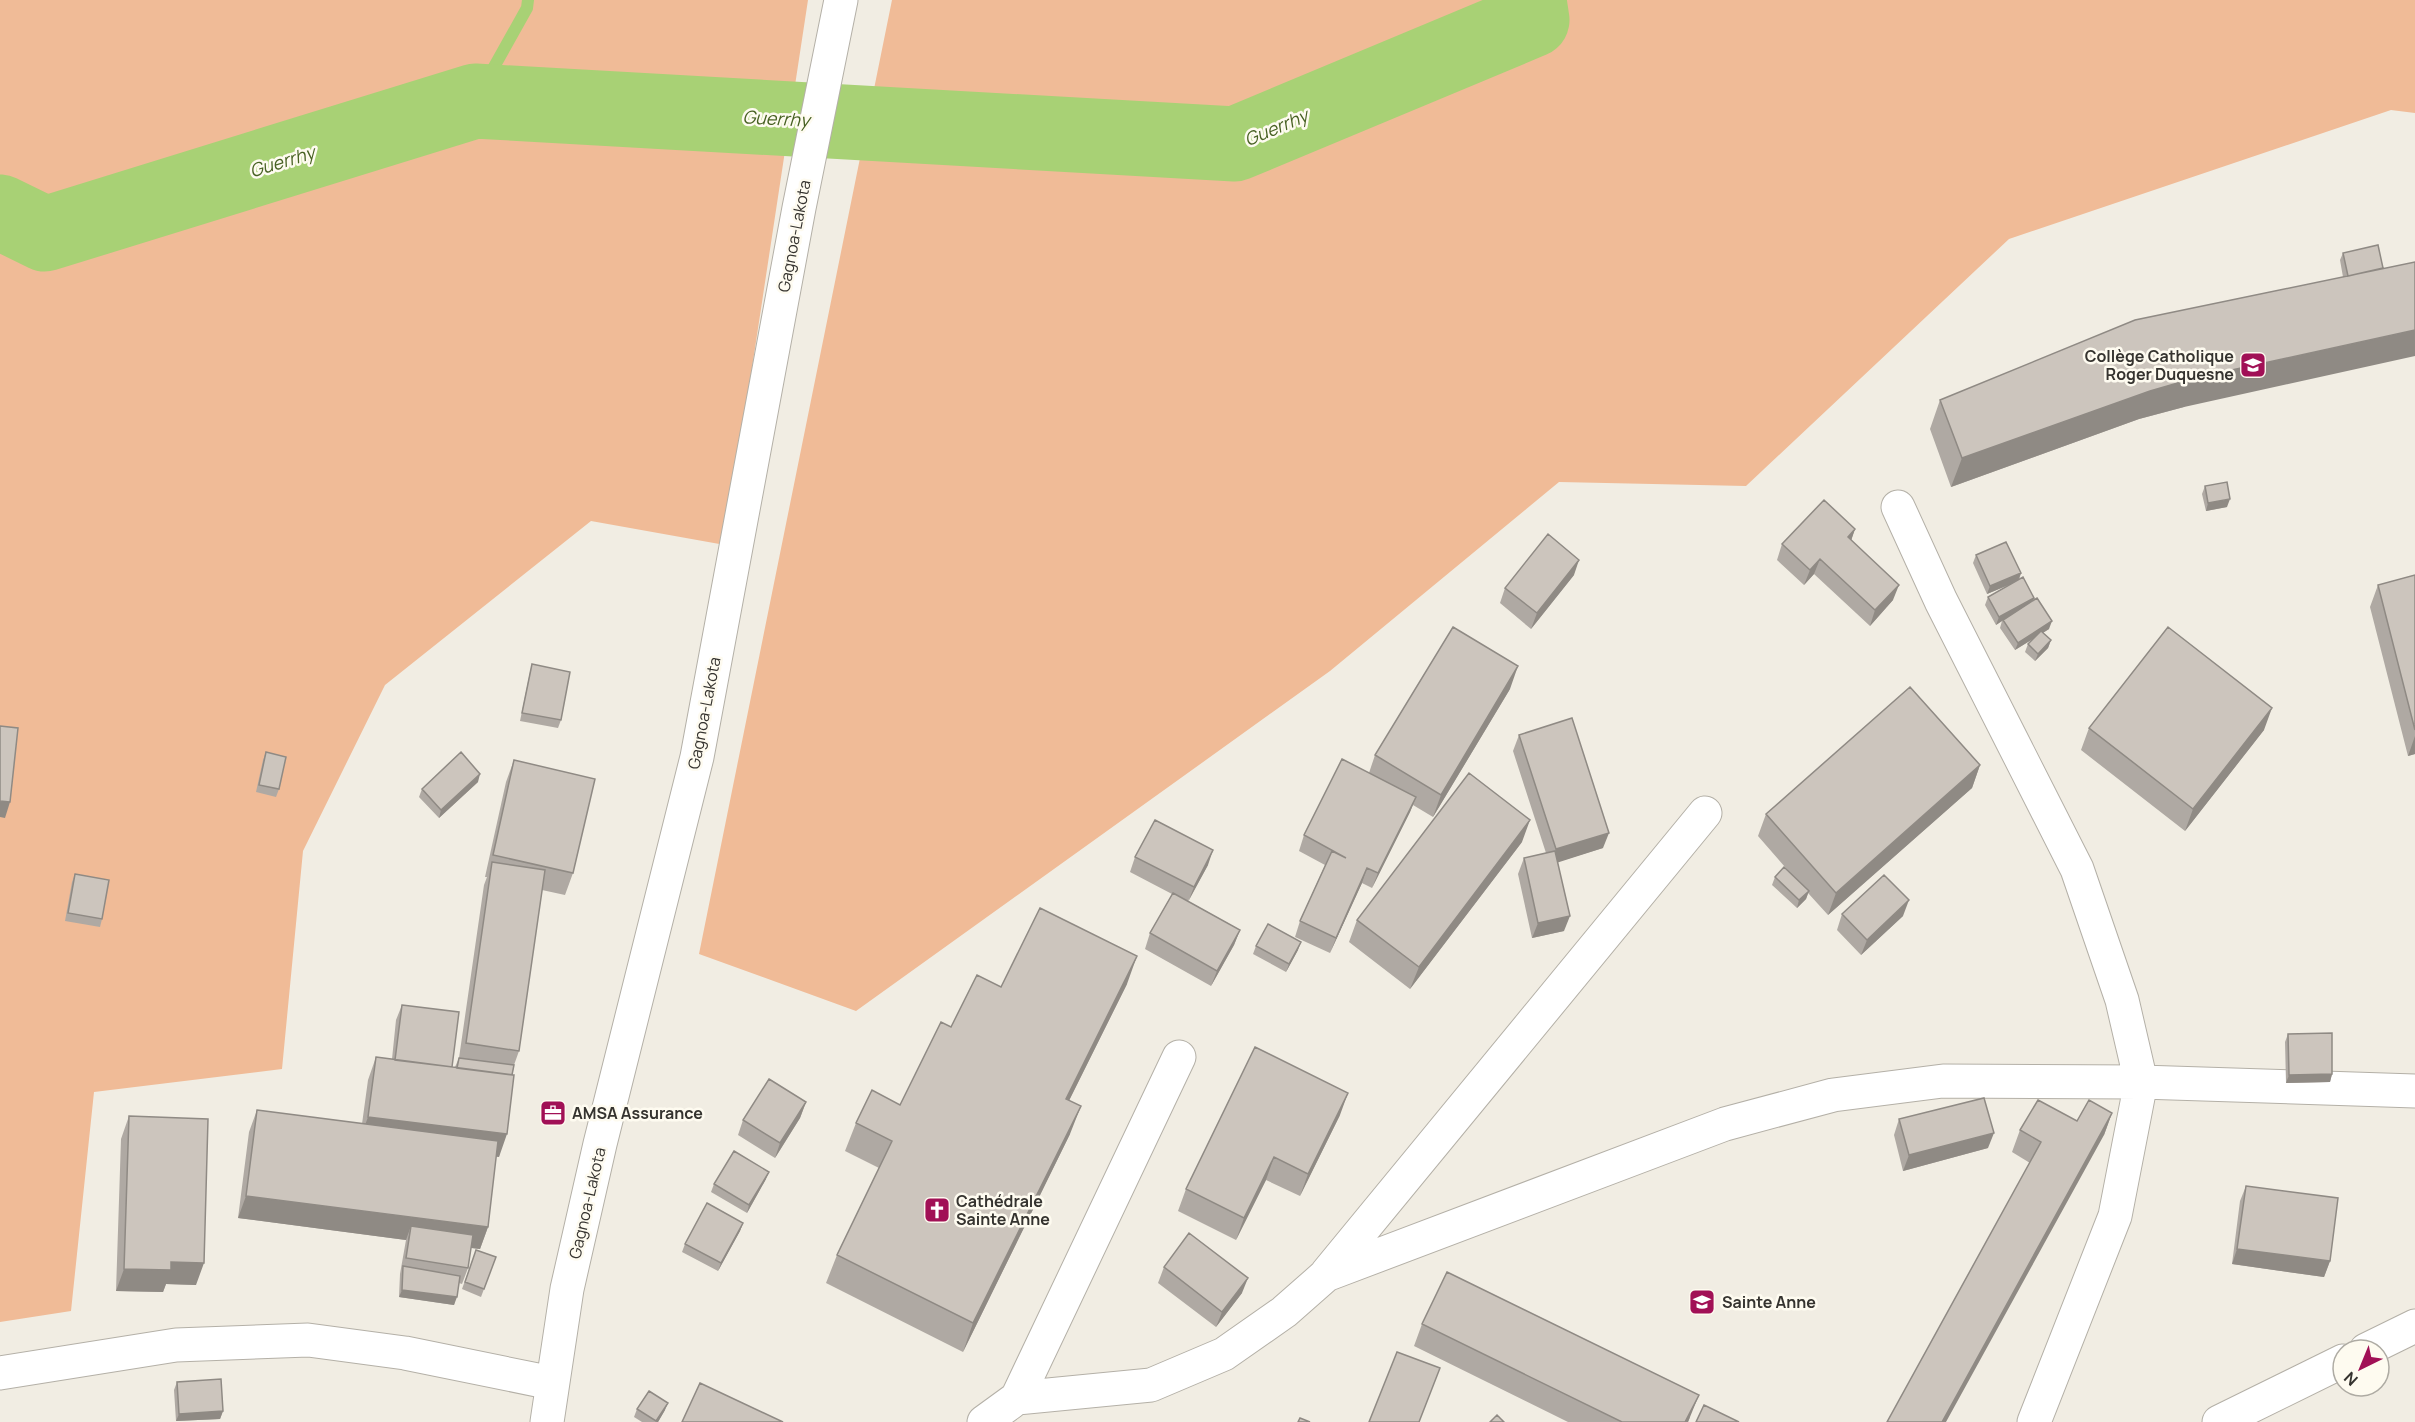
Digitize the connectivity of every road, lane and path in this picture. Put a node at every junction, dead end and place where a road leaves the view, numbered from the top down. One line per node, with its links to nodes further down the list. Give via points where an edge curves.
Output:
1 (841, 0): 12 (main road, Gagnoa-Lakota, via 696,757 567,1289)
2 (1898, 507): 5 (main road, via 1941,601 2077,869 2122,1000)
3 (1705, 813): 7 (main road)
4 (1179, 1057): 13 (main road)
5 (2141, 1082): 6 (main road); 7 (main road, via 1943,1081 1833,1095 1725,1124); 16 (main road, via 2115,1216)
6 (2415, 1092)
7 (1326, 1275): 13 (main road, via 1284,1312 1224,1354 1151,1385)
8 (2415, 1326): 9 (main road)
9 (2390, 1338)
10 (2331, 1367): 17 (main road)
11 (0, 1373): 12 (main road, via 176,1345 308,1340 405,1353)
12 (552, 1383): 14 (main road, Gagnoa-Lakota)
13 (1017, 1398): 15 (main road)
14 (550, 1421)
15 (984, 1422)
16 (2034, 1422)
17 (2219, 1422)

